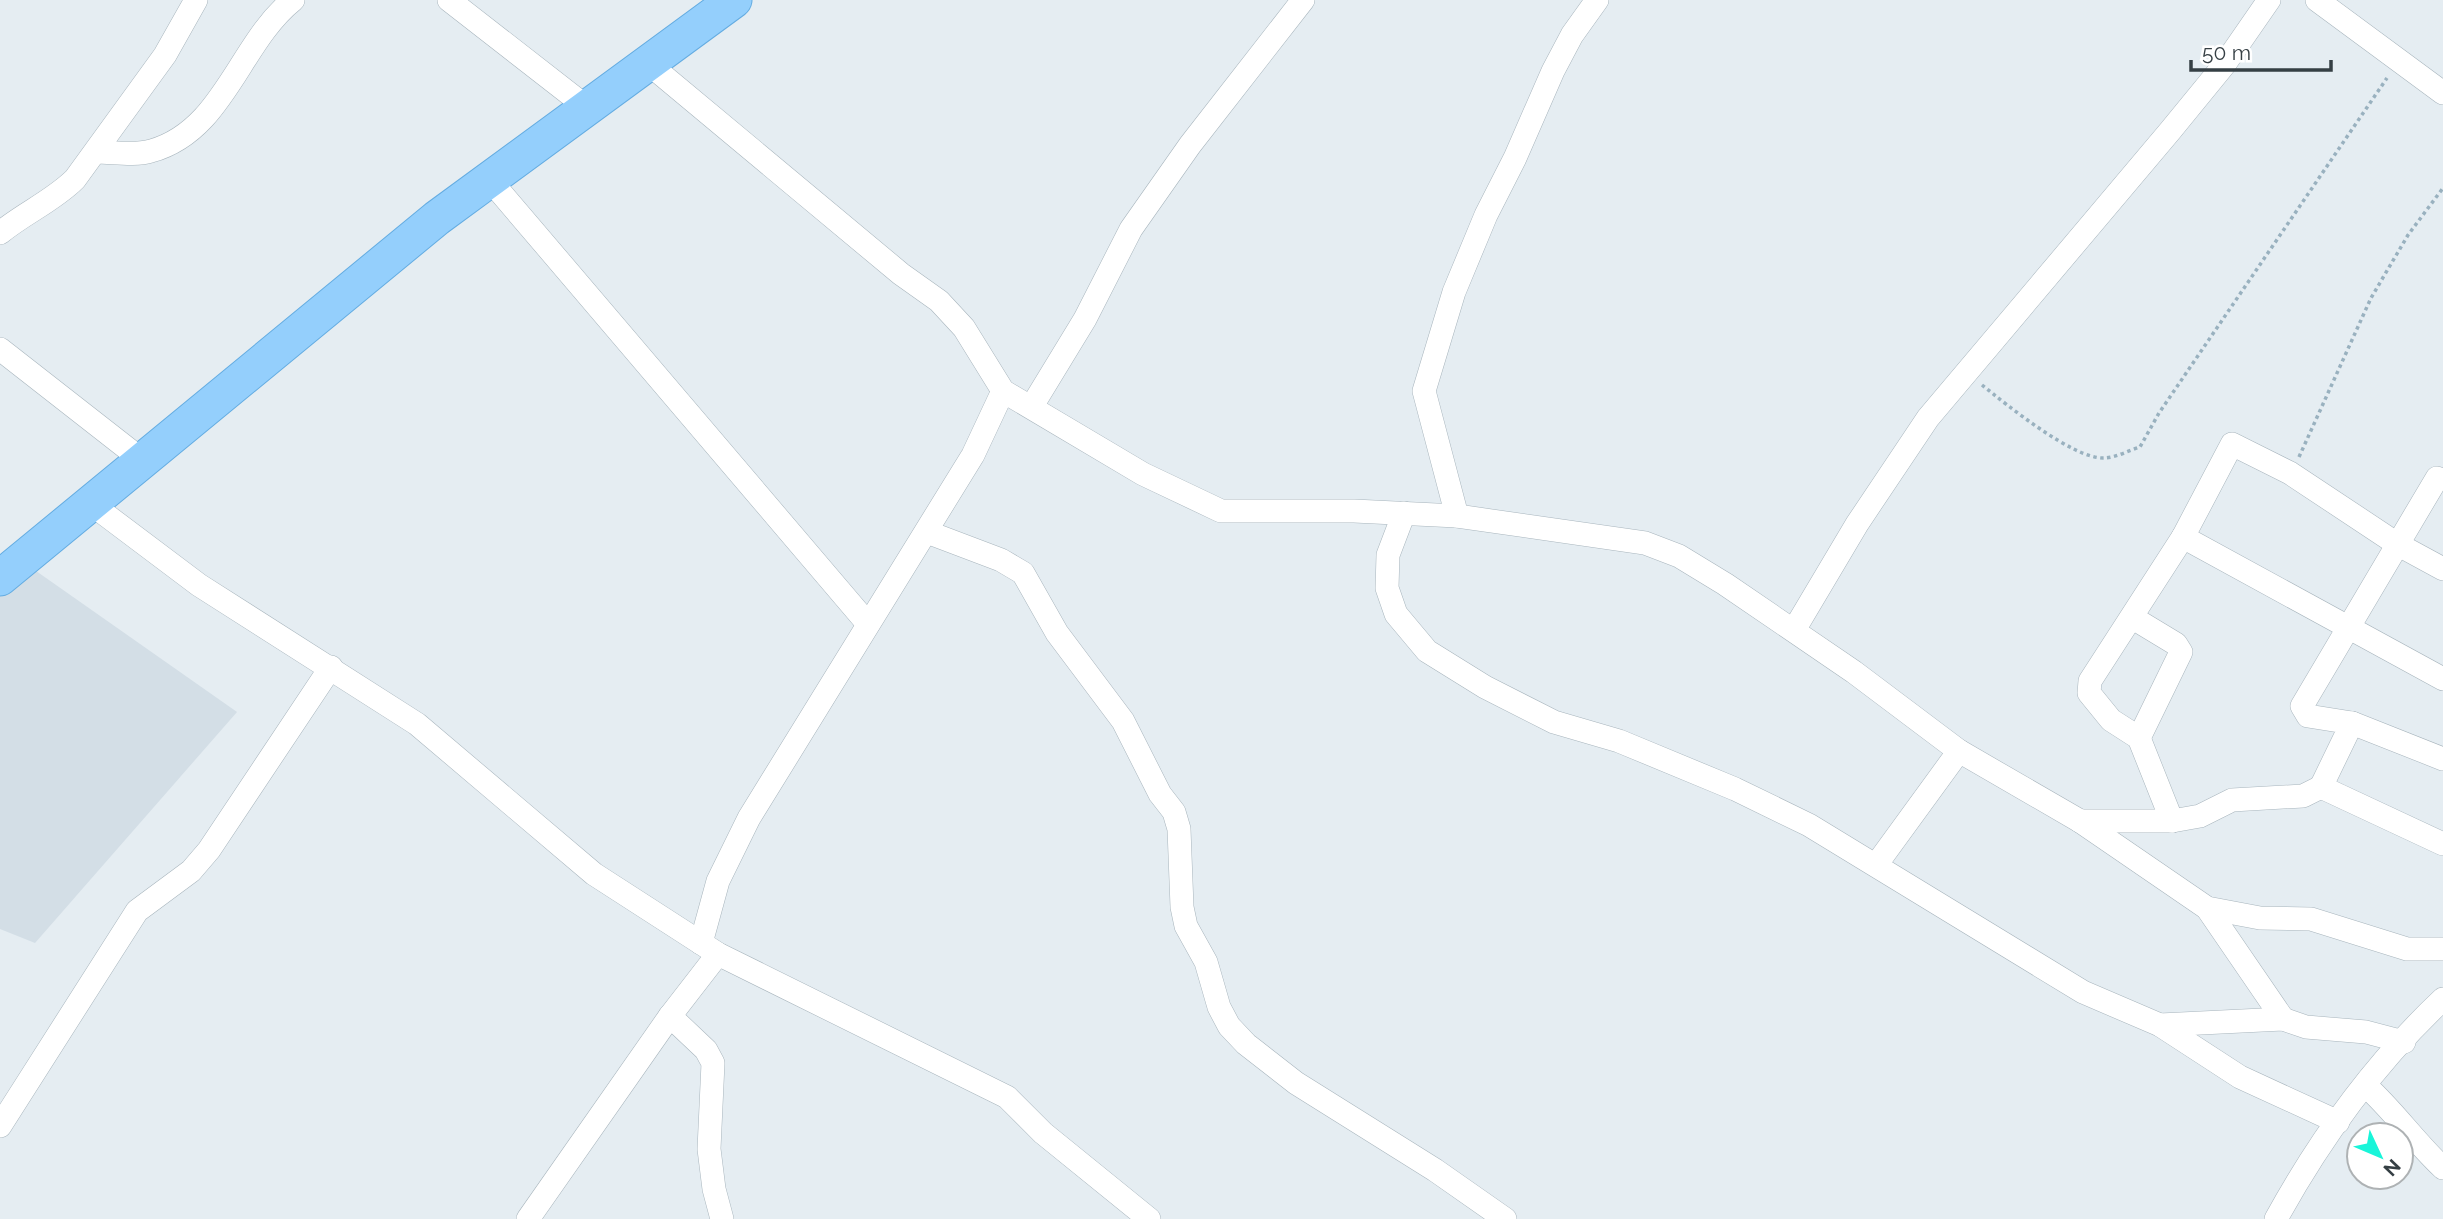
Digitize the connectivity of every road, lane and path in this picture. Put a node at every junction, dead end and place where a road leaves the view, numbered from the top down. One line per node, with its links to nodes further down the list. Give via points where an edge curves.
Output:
1 (197, 0): 13 (street)
2 (293, 0): 13 (street, via 191,130 150,152)
3 (449, 0): 12 (street)
4 (734, 0): 10 (main road)
5 (1303, 0): 20 (street, via 1131,229)
6 (1597, 0): 26 (street, via 1572,35 1486,215 1454,292 1424,391)
7 (2269, 0): 18 (street, via 2178,122)
8 (2317, 0): 9 (street)
9 (2398, 61): 11 (street); 18 (path, via 2140,446 2104,458 2078,452 2020,415)
10 (649, 64): 12 (main road); 19 (street, via 939,301 982,354)
11 (2443, 93)
12 (589, 108): 14 (main road)
13 (97, 152): 16 (street, via 61,193)
14 (490, 180): 21 (main road, via 437,218); 33 (street)
15 (2443, 188): 22 (path, via 2371,298)
16 (0, 233)
17 (0, 349): 21 (street)
18 (1966, 372): 35 (street, via 1928,418 1857,524)
19 (1003, 391): 20 (street); 27 (street, via 973,455)
20 (1032, 406): 25 (street, via 1143,474 1221,511)
21 (142, 460): 24 (main road)
22 (2290, 473): 28 (street, via 2232,444); 29 (street)
23 (2437, 478): 29 (street)
24 (90, 503): 30 (main road); 36 (street, via 199,585)
25 (1404, 513): 26 (street); 46 (street, via 1388,555 1387,588 1396,614 1427,651 1554,722 1619,741 1735,789)
26 (1457, 516): 35 (street, via 1645,543 1679,556)
27 (927, 532): 33 (street); 63 (street, via 1023,573 1057,633 1123,721 1174,812 1186,926 1206,962 1229,1026 1296,1083)
28 (2183, 537): 32 (street); 34 (street)
29 (2397, 544): 31 (street); 34 (street)
30 (6, 566)
31 (2443, 569)
32 (2133, 618): 39 (street, via 2176,644 2181,652); 39 (street, via 2090,681 2089,693 2110,720)
33 (868, 624): 48 (street, via 749,818 718,881)
34 (2348, 626): 37 (street); 38 (street, via 2302,706 2308,716)
35 (1794, 630): 40 (street)
36 (331, 667): 48 (street, via 417,724 594,874); 57 (street, via 209,850 191,870 137,911)
37 (2443, 679)
38 (2352, 723): 41 (street); 42 (street)
39 (2139, 738): 44 (street)
40 (1959, 751): 43 (street); 46 (street)
41 (2443, 759)
42 (2321, 787): 44 (street, via 2303,796 2232,800 2200,816); 45 (street)
43 (2080, 821): 44 (street); 47 (street)
44 (2172, 821)
45 (2443, 844)
46 (1876, 865): 53 (street, via 2083,992)
47 (2207, 908): 49 (street, via 2260,918 2311,919 2407,949); 52 (street)
48 (710, 948): 51 (street); 59 (street, via 1007,1097)
49 (2443, 948)
50 (2443, 999): 54 (street)
51 (670, 1016): 60 (street); 61 (street, via 706,1050 713,1063 709,1149)
52 (2283, 1019): 53 (street); 54 (street, via 2306,1027 2366,1032)
53 (2160, 1025): 56 (street, via 2241,1077)
54 (2404, 1042): 55 (street)
55 (2365, 1085): 56 (street); 58 (street)
56 (2338, 1122): 64 (street)
57 (0, 1126)
58 (2443, 1168)
59 (1123, 1210): 62 (street)
60 (528, 1219)
61 (722, 1219)
62 (1149, 1219)
63 (1505, 1219)
64 (2276, 1219)

